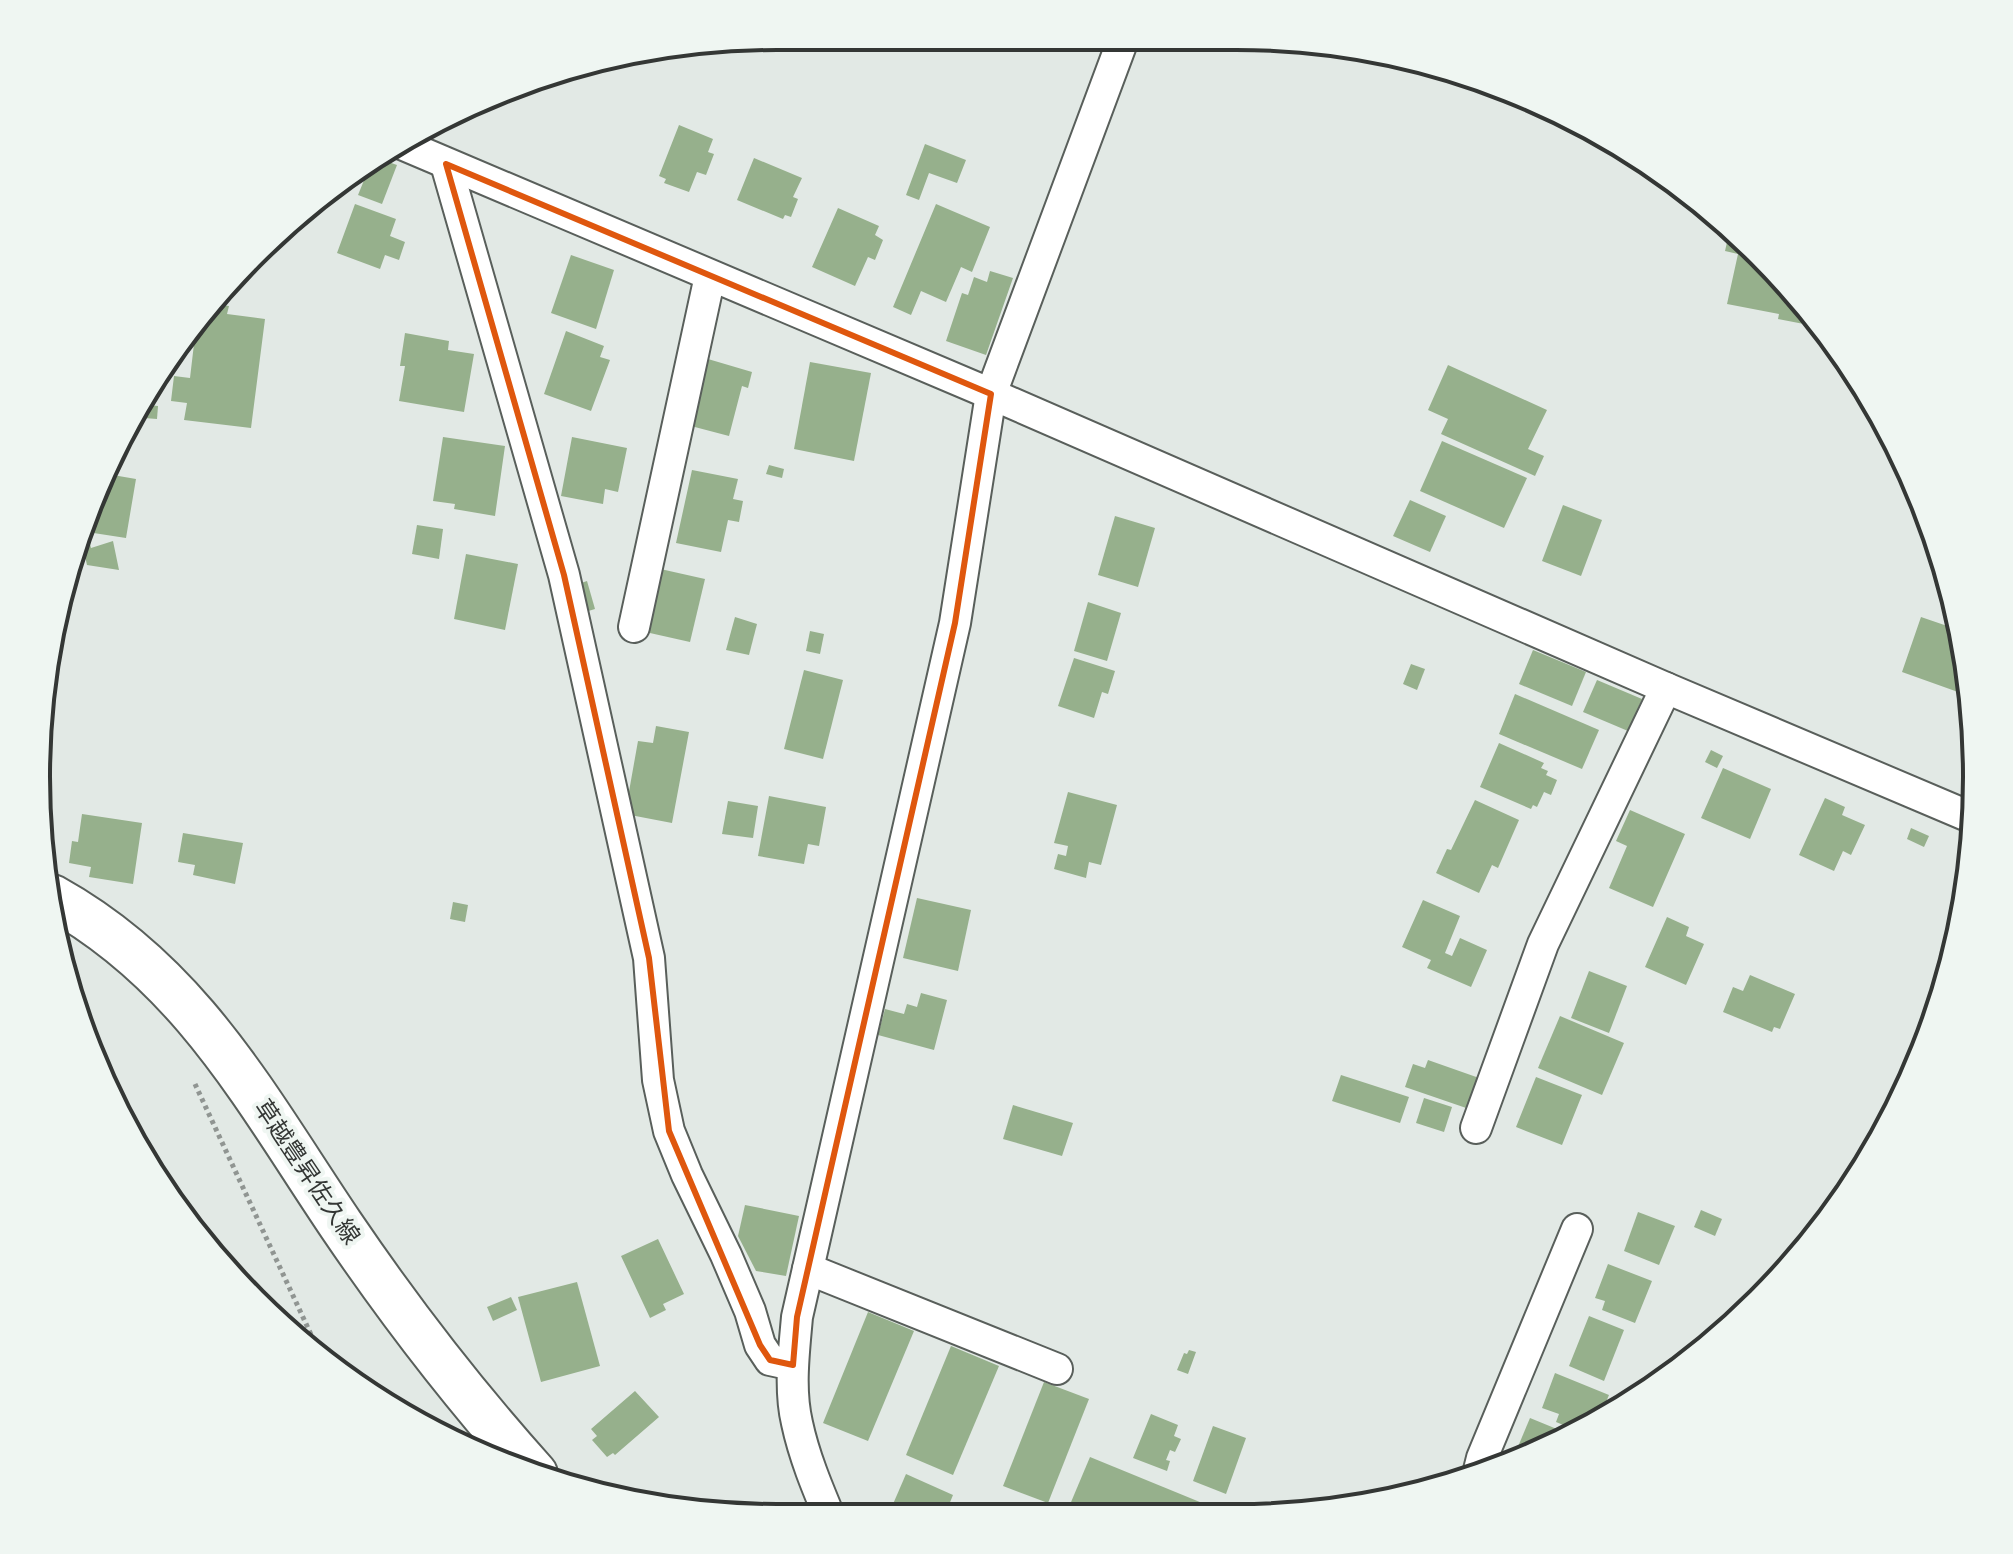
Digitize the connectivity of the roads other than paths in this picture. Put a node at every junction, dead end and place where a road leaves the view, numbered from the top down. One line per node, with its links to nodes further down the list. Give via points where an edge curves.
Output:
1 (1119, 50): 5 (street)
2 (411, 148): 3 (street)
3 (446, 164): 4 (street); 13 (street, via 564,575 649,958 658,1080 669,1131 760,1345 770,1360)
4 (710, 276): 5 (street); 6 (street)
5 (991, 394): 7 (street); 12 (street, via 955,623)
6 (634, 627)
7 (1666, 688): 8 (street); 10 (street, via 1543,944)
8 (1961, 813)
9 (61, 903): 15 (main road, 草越豊昇佐久線, via 107,932 187,1004 417,1330)
10 (1476, 1128)
11 (1577, 1229): 16 (street)
12 (808, 1269): 13 (street); 14 (street)
13 (793, 1365): 17 (street, via 796,1423)
14 (1057, 1369)
15 (520, 1457)
16 (1481, 1461)
17 (825, 1504)

